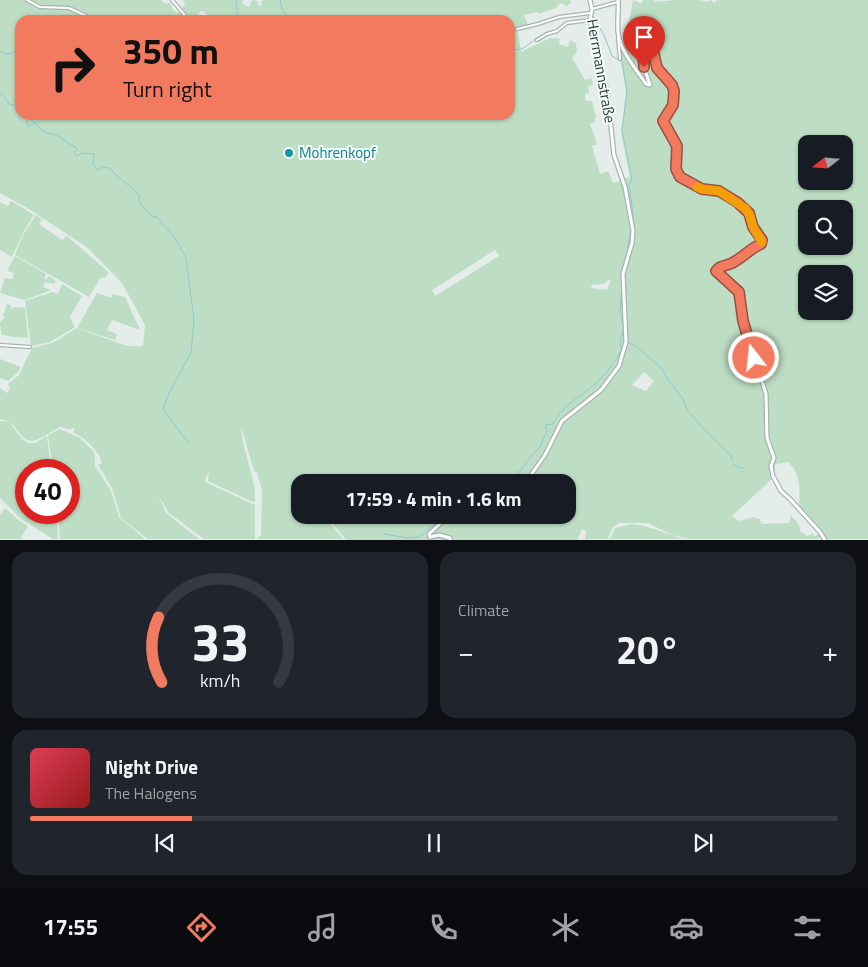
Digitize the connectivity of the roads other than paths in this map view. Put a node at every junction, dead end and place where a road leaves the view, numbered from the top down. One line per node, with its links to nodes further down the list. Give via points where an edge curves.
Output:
1 (27, 0): 7 (street, via 40,7 69,8)
2 (172, 0): 8 (street)
3 (590, 0): 5 (street)
4 (618, 1): 5 (street); 11 (street)
5 (592, 9): 6 (street, Herrmannstraße)
6 (590, 13): 9 (street, Herrmannstraße); 10 (street, via 559,17)
7 (84, 15)
8 (185, 15)
9 (590, 20): 12 (street, via 567,23); 16 (street, Herrmannstraße, via 594,48 607,91 614,155 625,187 633,232 622,274 626,335 619,366 601,390 562,421)
10 (516, 29)
11 (618, 33): 13 (street); 19 (street, via 635,70 649,85 642,37 647,35 657,68 673,88 674,102 663,121 677,146 675,164 678,174 686,182 702,189 719,191 737,202 749,213 762,240 761,244 716,271 741,296 743,321 766,394 767,438 774,458 771,466 773,476 781,491)
12 (536, 40)
13 (620, 59)
14 (0, 345): 15 (street)
15 (30, 347)
16 (532, 474)
17 (440, 524): 18 (street, via 429,534 430,537 445,536)
18 (450, 540)
19 (824, 540)

